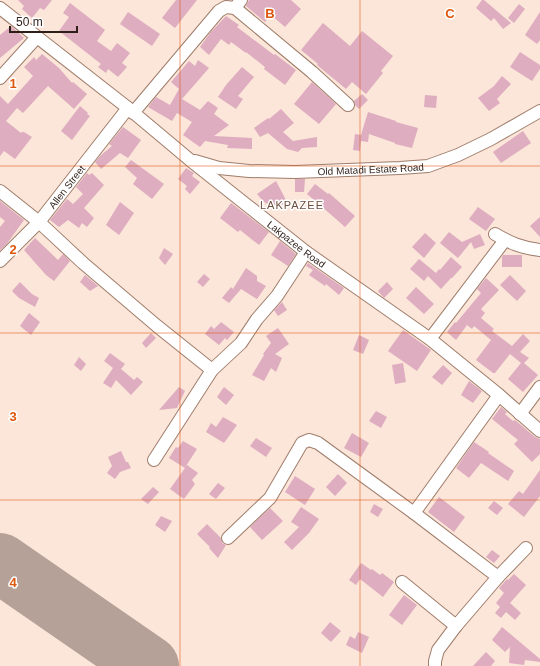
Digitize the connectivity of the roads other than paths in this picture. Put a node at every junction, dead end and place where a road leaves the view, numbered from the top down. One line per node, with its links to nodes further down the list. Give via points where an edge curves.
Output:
1 (238, 4): 5 (street); 6 (street, Allen Street, via 219,11)
2 (0, 8): 3 (street, Lakpazee Road)
3 (37, 37): 4 (street); 6 (street, Lakpazee Road)
4 (0, 78)
5 (348, 105)
6 (130, 111): 8 (street, Lakpazee Road); 10 (street, Allen Street)
7 (540, 111): 8 (street, Old Matadi Estate Road, via 491,139 428,166 272,172 219,168)
8 (190, 160): 12 (street, Lakpazee Road)
9 (0, 191): 10 (street)
10 (39, 222): 13 (street, Allen Street); 15 (street, via 156,326)
11 (540, 250): 14 (street, via 525,248 500,237)
12 (306, 252): 14 (street, Lakpazee Road); 15 (street, via 241,343)
13 (0, 261)
14 (430, 340): 17 (street, Lakpazee Road)
15 (212, 370): 20 (street)
16 (540, 387): 18 (street)
17 (499, 396): 18 (street, Lakpazee Road); 21 (street)
18 (520, 414): 19 (street, Lakpazee Road)
19 (540, 431)
20 (154, 460)
21 (414, 513): 22 (street, via 318,443 309,440 302,443 270,498); 24 (street)
22 (228, 538)
23 (526, 548): 24 (street)
24 (498, 577): 26 (street)
25 (402, 582): 26 (street)
26 (456, 626): 27 (street, via 438,650)
27 (435, 666)

